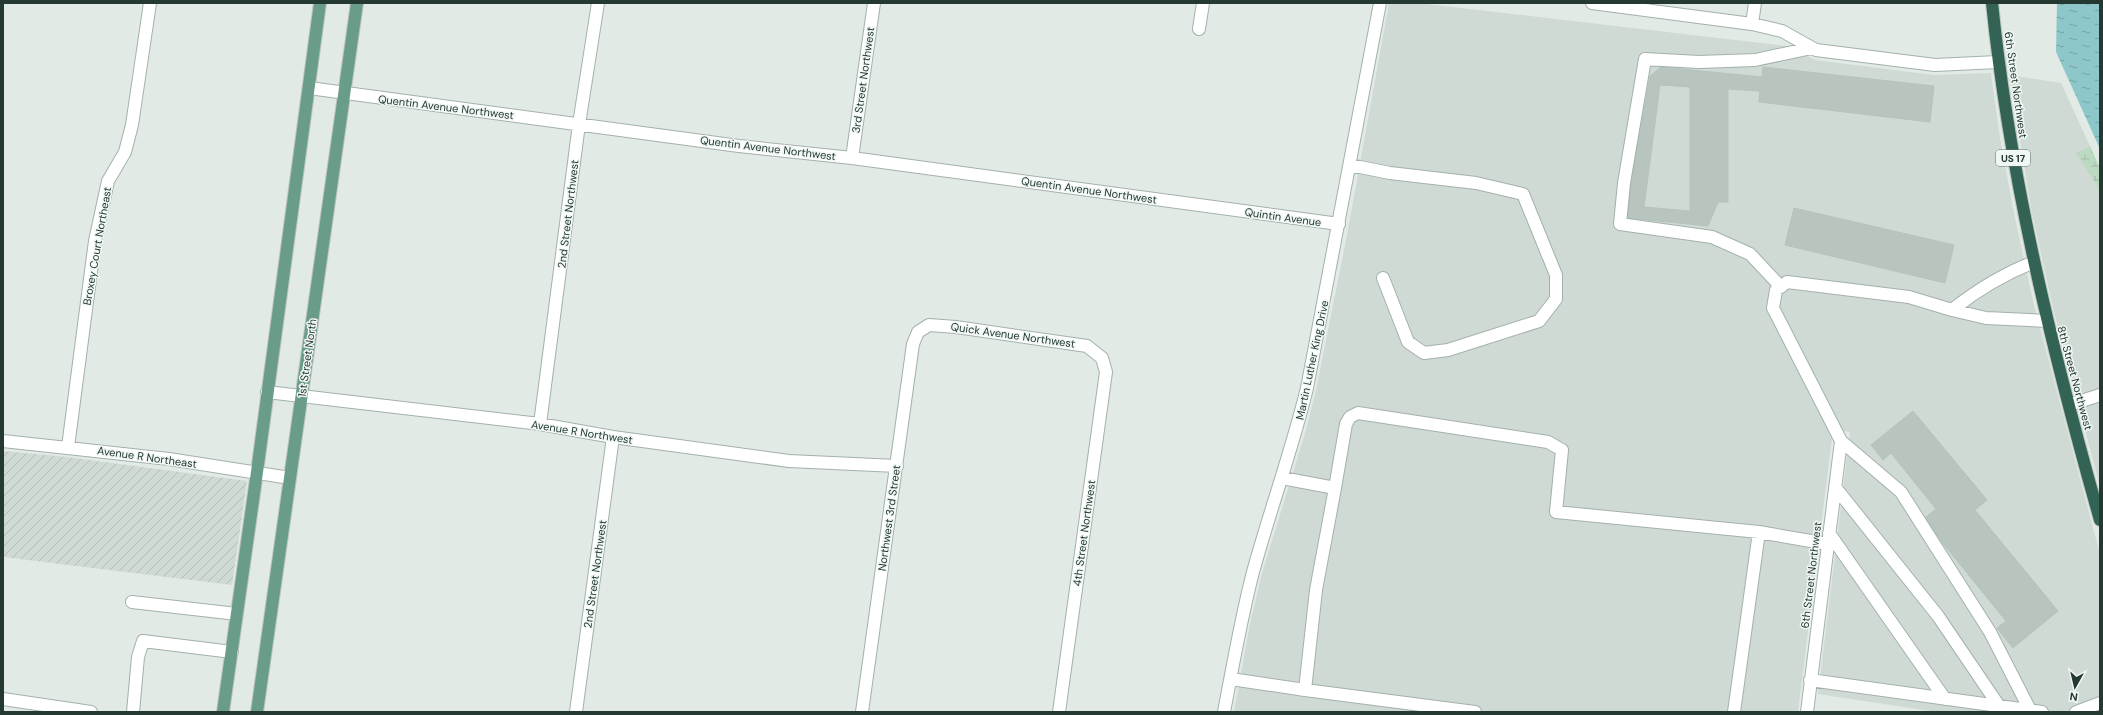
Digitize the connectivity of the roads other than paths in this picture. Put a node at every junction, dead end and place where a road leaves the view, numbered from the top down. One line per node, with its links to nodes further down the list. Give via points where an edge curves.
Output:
1 (150, 3): 38 (street, Broxey Court Northeast, via 132,125 125,152 108,181 95,241)
2 (320, 3): 16 (main road)
3 (357, 3): 17 (main road, 1st Street North)
4 (598, 3): 18 (street, 2nd Street Northwest)
5 (874, 3): 19 (street, 3rd Street Northwest)
6 (1203, 3): 13 (street)
7 (1380, 3): 20 (street, Martin Luther King Drive)
8 (1592, 3): 11 (street)
9 (1754, 3): 12 (street)
10 (1992, 3): 15 (highway, 6th Street Northwest / US 17)
11 (1628, 5): 12 (street)
12 (1752, 24): 14 (street, via 1782,31)
13 (1199, 29)
14 (1812, 48): 15 (street, via 1935,65); 25 (street, via 1755,60 1699,62 1645,59 1624,183 1620,224 1712,237 1750,254)
15 (1998, 62): 23 (highway, 6th Street Northwest / US 17, via 2009,136)
16 (309, 88): 17 (street, Quentin Avenue Northwest); 30 (main road)
17 (343, 94): 18 (street, Quentin Avenue Northwest); 32 (main road, 1st Street North)
18 (579, 124): 19 (street, Quentin Avenue Northwest, via 739,146); 34 (street, 2nd Street Northwest)
19 (852, 158): 21 (street, Quentin Avenue Northwest)
20 (1350, 165): 22 (street, Martin Luther King Drive); 24 (street, via 1390,173 1476,183 1523,194 1556,275 1556,300 1539,321 1448,350 1424,353 1408,342)
21 (1227, 209): 22 (street, Quintin Avenue)
22 (1339, 224): 42 (street, Martin Luther King Drive, via 1307,388)
23 (2034, 262): 26 (street, via 2010,271 1973,293); 27 (highway, 6th Street Northwest / US 17)
24 (1383, 278)
25 (1781, 287): 26 (street, via 1787,282 1909,297); 37 (street, via 1776,290 1772,308)
26 (1952, 310): 27 (street, via 1986,318)
27 (2046, 316): 33 (highway, 8th Street Northwest / US 17)
28 (923, 328): 29 (street, Quick Avenue Northwest, via 929,325 956,327 1088,346); 39 (street, Northwest 3rd Street, via 918,332 913,344)
29 (1099, 356): 65 (street, 4th Street Northwest, via 1106,372)
30 (267, 392): 32 (street, Avenue R Northwest); 40 (main road)
31 (2100, 395): 33 (street)
32 (302, 396): 34 (street, Avenue R Northwest); 41 (main road, 1st Street North)
33 (2069, 405): 45 (highway, 8th Street Northwest / US 17)
34 (540, 424): 35 (street, Avenue R Northwest)
35 (613, 437): 39 (street, Avenue R Northwest, via 788,461); 63 (street, 2nd Street Northwest)
36 (3, 441): 38 (street, Avenue R Northeast)
37 (1841, 441): 43 (street, 6th Street Northwest); 58 (street, via 1901,492 1990,632)
38 (68, 447): 40 (street, Avenue R Northeast)
39 (897, 466): 64 (street, Northwest 3rd Street)
40 (257, 472): 41 (street, Avenue R Northeast); 49 (main road)
41 (290, 478): 62 (main road, 1st Street North)
42 (1282, 478): 44 (street); 51 (street, Martin Luther King Drive, via 1241,622)
43 (1835, 487): 47 (street, 6th Street Northwest); 57 (street, via 1938,616)
44 (1335, 488): 46 (street, via 1346,424 1350,417 1358,413 1548,442 1562,450 1556,512); 53 (street, via 1316,590)
45 (2100, 520)
46 (1759, 532): 47 (street); 68 (street)
47 (1828, 539): 52 (street, 6th Street Northwest); 55 (street)
48 (132, 602): 49 (street)
49 (237, 614): 50 (main road)
50 (232, 652): 60 (street, via 143,641 138,657); 61 (main road)
51 (1231, 679): 53 (street); 66 (street, Martin Luther King Drive)
52 (1810, 680): 55 (street); 69 (street, 6th Street Northwest)
53 (1304, 690): 67 (street)
54 (3, 699): 59 (street)
55 (1946, 699): 57 (street)
56 (2100, 703): 71 (street)
57 (1999, 706): 58 (street)
58 (2030, 710): 70 (street)
59 (90, 712)
60 (133, 712)
61 (223, 712)
62 (257, 712)
63 (576, 712)
64 (862, 712)
65 (1059, 712)
66 (1224, 712)
67 (1475, 712)
68 (1734, 712)
69 (1807, 712)
70 (2042, 712)
71 (2076, 712)

